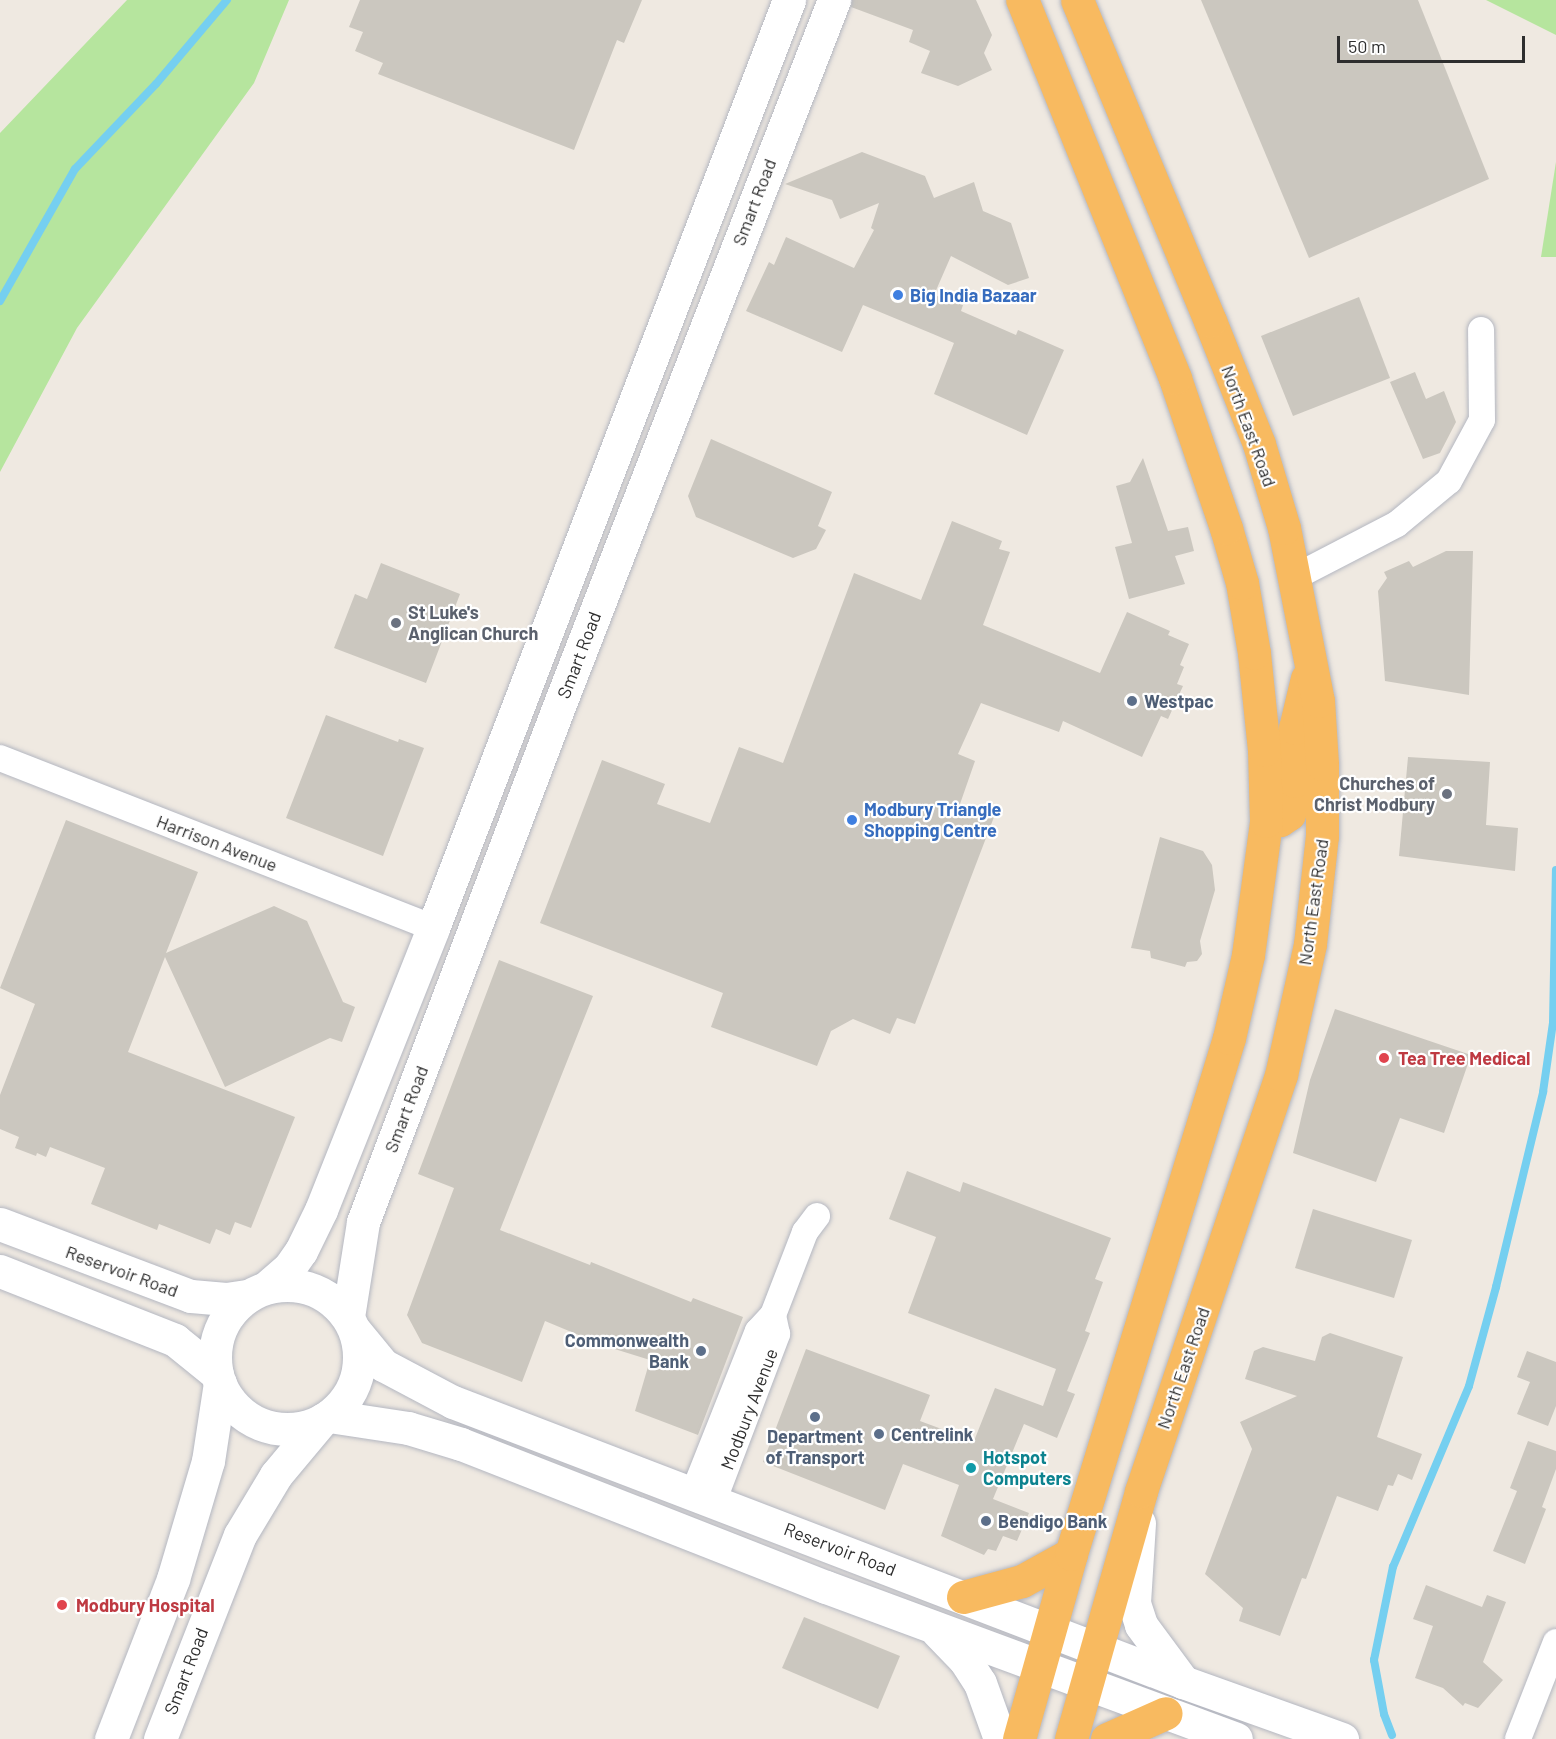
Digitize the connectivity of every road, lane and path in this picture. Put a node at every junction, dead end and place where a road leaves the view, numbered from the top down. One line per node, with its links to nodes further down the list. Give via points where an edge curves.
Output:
1 (789, 0): 11 (main road)
2 (834, 0): 16 (main road, Smart Road, via 363,1222)
3 (1022, 0): 7 (highway, via 1175,378 1208,469)
4 (1077, 0): 6 (highway, North East Road, via 1258,444 1284,528)
5 (1482, 330): 6 (street, via 1482,420 1449,481 1397,524)
6 (1293, 578): 7 (highway); 8 (highway, North East Road)
7 (1244, 595): 10 (highway, via 1264,750)
8 (1310, 665): 10 (highway, via 1294,728 1294,781 1289,814 1280,820); 19 (highway, North East Road, via 1320,723 1322,836 1310,944 1281,1075)
9 (0, 758): 11 (street, Harrison Avenue)
10 (1266, 821): 21 (highway, via 1248,955 1229,1038)
11 (433, 928): 15 (main road, via 321,1210 288,1268)
12 (817, 1216): 20 (street, Modbury Avenue, via 805,1232 773,1315 758,1330)
13 (0, 1224): 15 (main road, Reservoir Road, via 191,1296 226,1299)
14 (0, 1271): 17 (main road, via 175,1341)
15 (257, 1292): 16 (main road, via 294,1284 319,1292 340,1307); 17 (main road, via 227,1317 220,1330 216,1344)
16 (351, 1324): 18 (main road, via 359,1352 358,1373 344,1401); 20 (main road, Reservoir Road, via 383,1365 431,1393)
17 (218, 1378): 18 (main road, via 231,1402 257,1422 290,1429); 31 (main road, via 208,1461 173,1579)
18 (326, 1418): 23 (main road, via 378,1422 452,1440); 32 (main road, Smart Road, via 276,1475 240,1535)
19 (1141, 1491): 26 (highway, North East Road); 28 (main road, via 1134,1603 1141,1625)
20 (703, 1498): 22 (main road, Reservoir Road)
21 (1071, 1554): 22 (highway, via 1022,1581); 24 (highway)
22 (963, 1597): 24 (main road, Reservoir Road)
23 (933, 1627): 27 (main road); 33 (main road, via 980,1683)
24 (1049, 1630): 26 (main road, Reservoir Road); 27 (highway)
25 (1556, 1642): 39 (street)
26 (1097, 1649): 28 (main road, Reservoir Road); 29 (highway, North East Road)
27 (1039, 1666): 29 (main road); 34 (highway)
28 (1183, 1682): 38 (main road, Reservoir Road)
29 (1087, 1684): 30 (main road); 35 (highway, North East Road)
30 (1166, 1713): 36 (highway); 37 (main road)
31 (111, 1739)
32 (160, 1739)
33 (1000, 1739)
34 (1019, 1739)
35 (1071, 1739)
36 (1107, 1739)
37 (1236, 1739)
38 (1342, 1739)
39 (1518, 1739)

